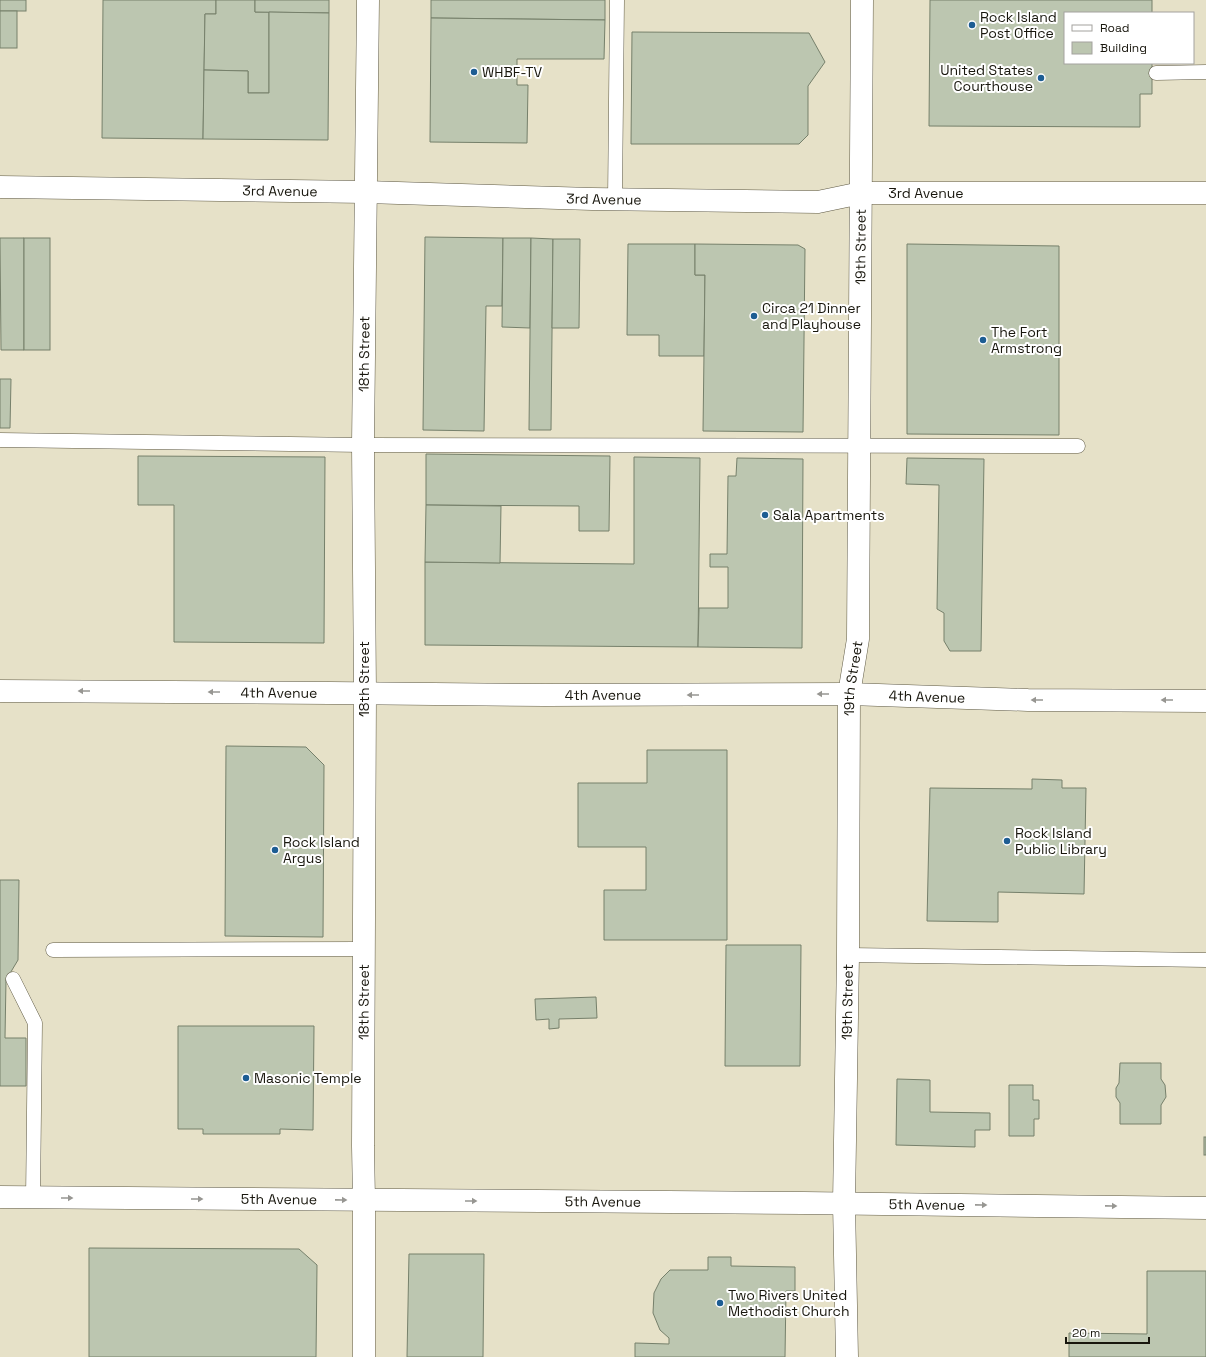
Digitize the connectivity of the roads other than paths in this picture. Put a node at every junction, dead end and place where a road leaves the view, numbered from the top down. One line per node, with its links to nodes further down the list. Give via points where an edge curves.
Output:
1 (368, 0): 7 (street, 18th Street)
2 (617, 0): 10 (lane)
3 (862, 0): 8 (street, 19th Street)
4 (1206, 72): 5 (lane)
5 (1156, 73)
6 (0, 187): 7 (street, 3rd Avenue)
7 (366, 192): 10 (street, 3rd Avenue); 12 (street, 18th Street)
8 (861, 193): 9 (street, 3rd Avenue); 10 (street, 3rd Avenue, via 818,202); 13 (street, 19th Street)
9 (1206, 193)
10 (615, 200)
11 (0, 440): 12 (lane)
12 (363, 445): 13 (lane); 16 (street, 18th Street)
13 (859, 446): 14 (lane); 17 (street, 19th Street, via 858,639)
14 (1078, 446)
15 (0, 691): 16 (street, 4th Avenue, one-way to 15)
16 (365, 693): 17 (street, 4th Avenue, one-way to 16); 19 (street, 18th Street)
17 (850, 694): 18 (street, 4th Avenue, one-way to 17, via 1028,700); 21 (street, 19th Street)
18 (1206, 700)
19 (363, 949): 20 (lane); 26 (street, 18th Street)
20 (53, 950)
21 (848, 955): 22 (lane); 27 (street, 19th Street)
22 (1206, 960)
23 (13, 979): 25 (lane, via 35,1023)
24 (0, 1197): 25 (street, 5th Avenue)
25 (33, 1198): 26 (street, 5th Avenue, one-way to 26)
26 (364, 1200): 27 (street, 5th Avenue, one-way to 27); 29 (street, 18th Street)
27 (844, 1204): 28 (street, 5th Avenue, one-way to 28); 30 (street, 19th Street)
28 (1206, 1208)
29 (364, 1357)
30 (847, 1357)

